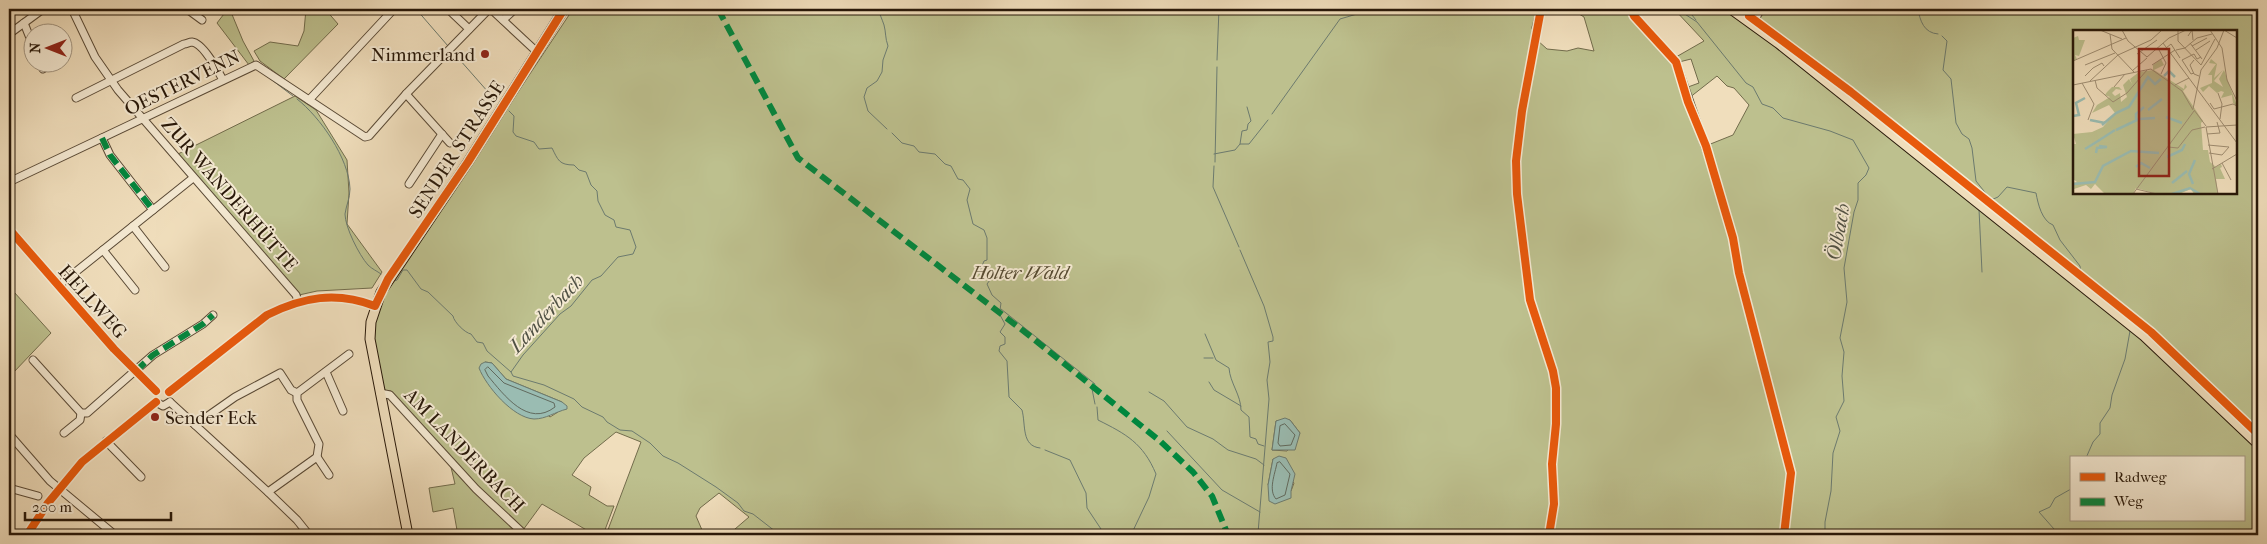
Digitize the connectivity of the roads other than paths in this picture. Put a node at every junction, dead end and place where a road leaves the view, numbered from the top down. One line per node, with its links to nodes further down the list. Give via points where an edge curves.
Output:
1 (43, 9): 14 (street)
2 (72, 9): 21 (street, ZUR WANDERHÜTTE, via 95,57)
3 (186, 9): 12 (street)
4 (448, 9): 18 (street)
5 (515, 9): 13 (street)
6 (564, 9): 20 (main road, SENDER STRASSE)
7 (1541, 9): 17 (street)
8 (1631, 9): 30 (street, via 1676,62)
9 (1731, 9): 16 (main road)
10 (1761, 9): 16 (street)
11 (392, 11): 25 (street)
12 (202, 20)
13 (503, 20): 18 (street, via 488,10); 20 (street)
14 (25, 22)
15 (22, 24): 19 (street)
16 (1752, 24): 60 (main road, via 2144,336)
17 (1536, 28)
18 (469, 30): 23 (street)
19 (9, 34)
20 (537, 52): 42 (main road, SENDER STRASSE, via 388,279)
21 (111, 80): 22 (street, via 192,42 214,64); 24 (street); 26 (street, ZUR WANDERHÜTTE)
22 (223, 80): 25 (street, OESTERVENN, via 256,65); 26 (street, OESTERVENN)
23 (406, 94): 25 (street, via 369,136 364,137); 27 (street)
24 (76, 98)
25 (309, 100)
26 (143, 120): 28 (street, OESTERVENN); 31 (street, ZUR WANDERHÜTTE)
27 (442, 134): 29 (street); 33 (street)
28 (102, 138): 32 (street, OESTERVENN); 34 (street, via 110,155)
29 (450, 143)
30 (1713, 169)
31 (193, 178): 34 (street); 41 (street, ZUR WANDERHÜTTE)
32 (9, 182)
33 (409, 184)
34 (153, 210): 35 (street)
35 (133, 226): 37 (street); 38 (street)
36 (9, 229): 39 (street, HELLWEG)
37 (103, 250): 39 (street); 40 (street)
38 (165, 267)
39 (58, 286): 46 (street, HELLWEG)
40 (135, 290)
41 (298, 301): 42 (street, via 336,297); 49 (street, via 267,315)
42 (375, 306): 51 (main road, SENDER STRASSE, via 370,339)
43 (213, 315): 46 (street, via 153,355)
44 (349, 354): 47 (street)
45 (33, 360): 55 (street)
46 (136, 371): 48 (street, HELLWEG); 55 (street, via 90,411)
47 (326, 372): 50 (street); 54 (street)
48 (156, 391): 49 (street); 52 (street)
49 (169, 392): 53 (street)
50 (296, 393): 56 (street, via 280,373 235,397); 61 (street, via 296,400 319,444)
51 (380, 393): 71 (main road, SENDER STRASSE); 72 (street, AM LANDERBACH, via 390,395 476,489)
52 (156, 402): 53 (street, via 163,406); 59 (street)
53 (170, 402): 56 (street)
54 (342, 411)
55 (81, 413): 57 (street, via 80,420)
56 (194, 425): 66 (street)
57 (64, 433)
58 (9, 434): 65 (street, via 42,473)
59 (106, 441): 63 (street); 65 (street)
60 (2258, 444)
61 (316, 456): 62 (street); 66 (street)
62 (329, 475)
63 (141, 477)
64 (9, 488): 67 (street)
65 (60, 488): 68 (street); 69 (street)
66 (268, 492): 70 (street)
67 (38, 496)
68 (27, 535)
69 (115, 535)
70 (309, 535)
71 (408, 535)
72 (525, 535)

